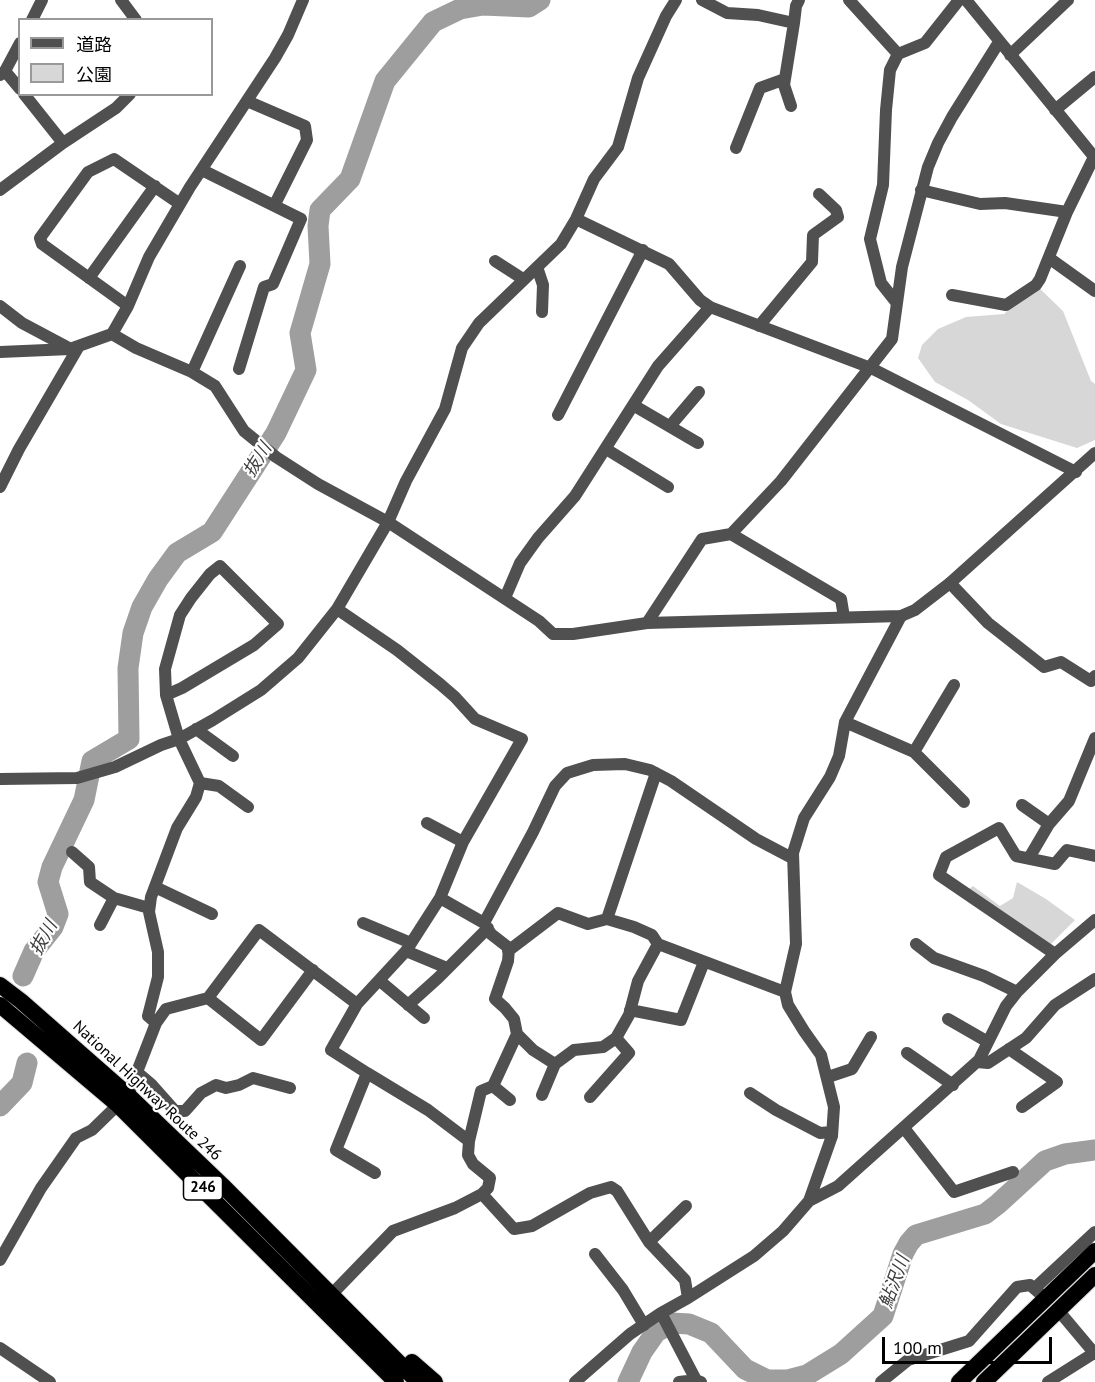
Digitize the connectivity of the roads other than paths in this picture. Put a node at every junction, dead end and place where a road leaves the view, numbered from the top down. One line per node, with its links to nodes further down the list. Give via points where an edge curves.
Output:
1 (42, 0): 11 (street)
2 (121, 0): 12 (street)
3 (303, 0): 24 (street, via 288,35)
4 (676, 0): 38 (street, via 638,78 618,147 594,178)
5 (702, 0): 13 (street, via 727,12)
6 (799, 0): 13 (street)
7 (849, 0): 16 (street)
8 (959, 0): 16 (street, via 925,43)
9 (966, 0): 14 (street)
10 (1068, 0): 17 (street)
11 (33, 18)
12 (134, 18)
13 (794, 23): 20 (street)
14 (999, 42): 17 (street); 33 (street, via 938,143)
15 (18, 46): 18 (street)
16 (898, 54): 48 (street, via 890,70 883,185 870,239 881,283)
17 (1010, 55): 26 (street)
18 (2, 73): 21 (street)
19 (1095, 77): 26 (street)
20 (785, 79): 25 (street); 28 (street, via 759,88)
21 (18, 87)
22 (26, 96): 27 (street)
23 (128, 96): 27 (street)
24 (247, 101): 30 (street); 36 (street, via 305,126 307,140)
25 (791, 106)
26 (1055, 110): 29 (street)
27 (63, 143): 32 (street)
28 (736, 148)
29 (1094, 158): 37 (street)
30 (202, 170): 35 (street); 36 (street)
31 (155, 186): 35 (street); 44 (street); 44 (street, via 114,159 88,172 40,238 42,244)
32 (0, 190)
33 (921, 190): 37 (street, via 980,204 1005,203); 48 (street)
34 (819, 194): 53 (street, via 838,217 813,235 812,262)
35 (180, 204): 50 (street, via 149,257)
36 (275, 204): 58 (street, via 301,219 273,284 264,287)
37 (1067, 212): 40 (street)
38 (576, 219): 39 (street); 43 (street, via 561,244)
39 (643, 250): 51 (street, via 669,264); 62 (street)
40 (1049, 258): 46 (street); 47 (street, via 1036,285 1006,305)
41 (495, 261): 45 (street)
42 (240, 266): 59 (street)
43 (537, 267): 45 (street); 52 (street, via 543,285)
44 (89, 278): 50 (street)
45 (523, 279): 70 (street, via 479,322 462,348 446,409)
46 (1095, 291)
47 (952, 295)
48 (897, 302): 57 (street, via 892,339)
49 (0, 306): 55 (street, via 22,323)
50 (128, 306): 54 (street)
51 (710, 307): 53 (street); 61 (street, via 658,366)
52 (542, 312)
53 (759, 326): 57 (street)
54 (112, 334): 55 (street); 59 (street)
55 (74, 347): 56 (street); 68 (street)
56 (0, 352)
57 (871, 368): 67 (street); 71 (street, via 781,481)
58 (239, 369)
59 (192, 372): 70 (street, via 215,386 244,431 276,457)
60 (699, 393): 63 (street)
61 (633, 405): 63 (street); 65 (street)
62 (558, 414)
63 (670, 426): 64 (street)
64 (698, 443)
65 (606, 449): 69 (street); 73 (street, via 575,496 520,563)
66 (1095, 453): 67 (street)
67 (1076, 472): 72 (street)
68 (0, 487)
69 (668, 487)
70 (388, 522): 73 (street); 74 (street)
71 (731, 534): 76 (street, via 841,599); 77 (street, via 702,539)
72 (950, 583): 75 (street); 78 (street, via 988,623 1044,667 1061,662 1092,681)
73 (505, 598): 77 (street, via 553,634)
74 (336, 609): 82 (street, via 298,658 261,690); 95 (street, via 398,650 455,697 475,719 522,739)
75 (901, 616): 76 (street); 81 (street)
76 (844, 617): 77 (street)
77 (647, 623)
78 (1095, 676)
79 (954, 685): 85 (street)
80 (166, 695): 80 (street, via 165,669 180,615 220,566 278,624 254,645); 84 (street)
81 (845, 722): 85 (street); 98 (street, via 839,756 804,818)
82 (196, 729): 84 (street); 86 (street)
83 (1095, 738): 94 (street, via 1068,801)
84 (179, 739): 88 (street, via 115,767 77,778); 89 (street)
85 (914, 752): 90 (street)
86 (233, 756)
87 (656, 773): 98 (street); 105 (street); 109 (street, via 625,764 593,765 567,773 555,786)
88 (0, 779)
89 (200, 783): 92 (street, via 219,786); 100 (street, via 177,828)
90 (964, 802)
91 (1022, 805): 94 (street)
92 (248, 807)
93 (427, 823): 95 (street)
94 (1049, 824): 99 (street)
95 (463, 842): 102 (street)
96 (72, 852): 101 (street, via 89,867 90,882)
97 (1095, 856): 99 (street, via 1066,850 1055,864)
98 (792, 858): 121 (street, via 796,944)
99 (1029, 858): 114 (street, via 1016,856 999,828 946,857 939,875)
100 (155, 887): 103 (street); 104 (street)
101 (114, 898): 103 (street); 108 (street)
102 (440, 898): 109 (street); 112 (street)
103 (149, 908): 130 (street, via 158,952 158,977 148,1016)
104 (212, 914)
105 (607, 919): 110 (street, via 634,927 652,936); 113 (street, via 588,924 558,913)
106 (1095, 920): 114 (street)
107 (363, 922): 112 (street)
108 (100, 925)
109 (486, 925): 113 (street); 116 (street)
110 (658, 944): 115 (street); 127 (street, via 638,981)
111 (916, 944): 122 (street, via 934,958)
112 (409, 947): 116 (street); 119 (street)
113 (508, 951): 131 (street, via 495,999 514,1019)
114 (1055, 954): 122 (street)
115 (704, 962): 121 (street); 127 (street, via 681,1020)
116 (447, 968): 126 (street)
117 (313, 970): 123 (street, via 259,930); 123 (street, via 261,1040); 124 (street)
118 (1095, 979): 135 (street, via 1055,1005 1026,1038)
119 (380, 981): 124 (street); 126 (street)
120 (0, 985): 148 (highway, National Highway Route 246 / 246)
121 (785, 992): 141 (street, via 788,1005 821,1055)
122 (1017, 992): 134 (street)
123 (208, 998): 130 (street, via 166,1010)
124 (357, 1004): 140 (street, via 331,1050)
125 (0, 1005): 148 (highway, National Highway Route 246 / 246)
126 (408, 1005): 128 (street)
127 (630, 1010): 133 (street)
128 (424, 1018)
129 (948, 1019): 134 (street)
130 (156, 1023): 139 (street)
131 (517, 1034): 138 (street); 143 (street)
132 (871, 1037): 141 (street, via 852,1069)
133 (616, 1038): 138 (street, via 603,1047 574,1050); 147 (street, via 629,1053)
134 (988, 1042): 137 (street)
135 (1009, 1049): 137 (street, via 988,1063); 150 (street, via 1057,1082)
136 (907, 1053): 142 (street)
137 (977, 1062): 142 (street)
138 (555, 1064): 146 (street)
139 (138, 1072): 144 (street, via 175,1111 185,1111 216,1085 239,1086 253,1078); 148 (street)
140 (367, 1073): 153 (street, via 428,1110); 155 (street, via 336,1150)
141 (828, 1077): 152 (street, via 834,1107)
142 (953, 1084): 151 (street)
143 (494, 1086): 149 (street); 153 (street, via 481,1091)
144 (290, 1088)
145 (750, 1092): 152 (street, via 820,1132)
146 (542, 1095)
147 (590, 1097)
148 (123, 1100): 163 (street, via 92,1130 76,1138 41,1188); 166 (highway, National Highway Route 246 / 246); 170 (highway, National Highway Route 246 / 246)
149 (510, 1100)
150 (1022, 1107)
151 (904, 1128): 154 (street, via 954,1192); 157 (street, via 838,1186)
152 (832, 1132): 157 (street)
153 (469, 1141): 156 (street, via 468,1155 473,1164 490,1178)
154 (1013, 1172)
155 (375, 1173)
156 (482, 1194): 160 (street, via 514,1229 532,1226 590,1193 611,1187); 166 (street, via 393,1231)
157 (809, 1201): 167 (street, via 754,1256)
158 (686, 1206): 160 (street)
159 (1095, 1232): 165 (street)
160 (648, 1242): 167 (street, via 685,1280)
161 (1095, 1251): 165 (highway)
162 (595, 1254): 171 (street)
163 (0, 1260)
164 (1095, 1275): 168 (highway)
165 (1040, 1293): 182 (street, via 1024,1285 1017,1287 969,1341 908,1360); 183 (highway)
166 (331, 1295): 170 (highway, National Highway Route 246 / 246)
167 (688, 1298): 169 (street)
168 (1058, 1310): 173 (street); 184 (highway)
169 (662, 1315): 171 (street); 174 (street)
170 (348, 1324): 176 (highway, 246, via 369,1369); 177 (highway, National Highway Route 246 / 246); 178 (highway, National Highway Route 246 / 246); 179 (highway, 246, via 398,1350)
171 (644, 1325): 180 (street)
172 (0, 1348): 175 (street)
173 (1094, 1354): 185 (street)
174 (698, 1381): 181 (street)
175 (50, 1382)
176 (381, 1382)
177 (396, 1382)
178 (418, 1382)
179 (435, 1382)
180 (575, 1382)
181 (679, 1382)
182 (881, 1382)
183 (959, 1382)
184 (984, 1382)
185 (1048, 1382)

